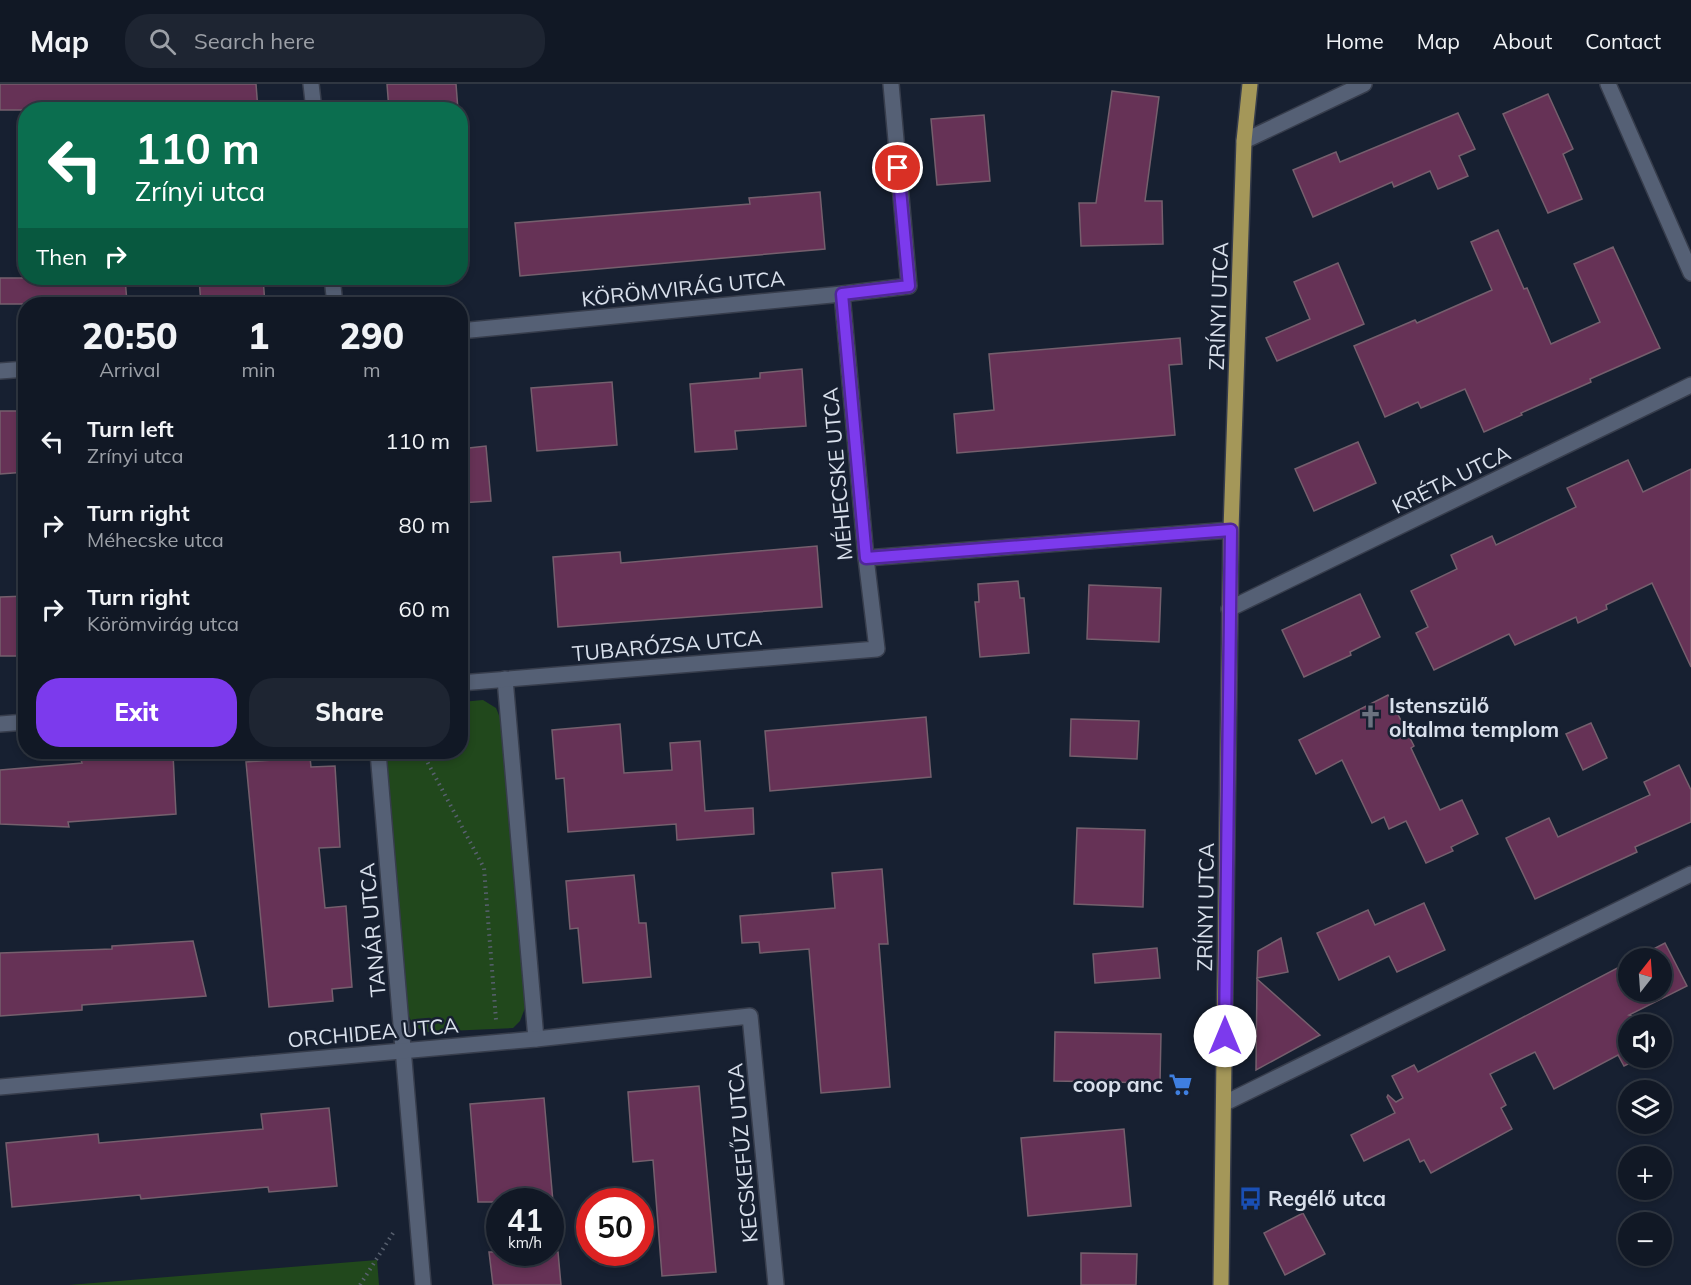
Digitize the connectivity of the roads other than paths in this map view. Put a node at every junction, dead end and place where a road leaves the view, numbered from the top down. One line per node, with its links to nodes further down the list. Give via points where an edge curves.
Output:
1 (311, 84): 6 (street)
2 (891, 84): 9 (street, KÖRÖMVIRÁG UTCA, via 909,286)
3 (1250, 84): 7 (main road, ZRÍNYI UTCA)
4 (1365, 84): 7 (street)
5 (1608, 84): 8 (street)
6 (313, 102)
7 (1244, 141): 14 (main road, ZRÍNYI UTCA)
8 (1691, 273)
9 (842, 294): 10 (street, KÖRÖMVIRÁG UTCA); 15 (street, MÉHECSKE UTCA)
10 (468, 330)
11 (18, 370): 12 (street)
12 (0, 371)
13 (1691, 386): 16 (street, KRÉTA UTCA)
14 (1231, 530): 15 (street); 16 (main road, ZRÍNYI UTCA)
15 (866, 558): 17 (street, MÉHECSKE UTCA)
16 (1229, 609): 28 (main road, ZRÍNYI UTCA)
17 (877, 650): 18 (street, TUBARÓZSA UTCA)
18 (505, 680): 19 (street, TUBARÓZSA UTCA); 25 (street)
19 (468, 682)
20 (18, 723): 21 (street)
21 (0, 724)
22 (379, 759): 26 (street, TANÁR UTCA)
23 (1691, 874): 28 (street)
24 (750, 1016): 25 (street, ORCHIDEA UTCA); 30 (street, KECSKEFŰZ UTCA)
25 (536, 1040): 26 (street, ORCHIDEA UTCA)
26 (404, 1050): 27 (street, ORCHIDEA UTCA); 29 (street, TANÁR UTCA)
27 (0, 1087)
28 (1224, 1103): 31 (main road, ZRÍNYI UTCA)
29 (423, 1285)
30 (776, 1285)
31 (1221, 1285)

